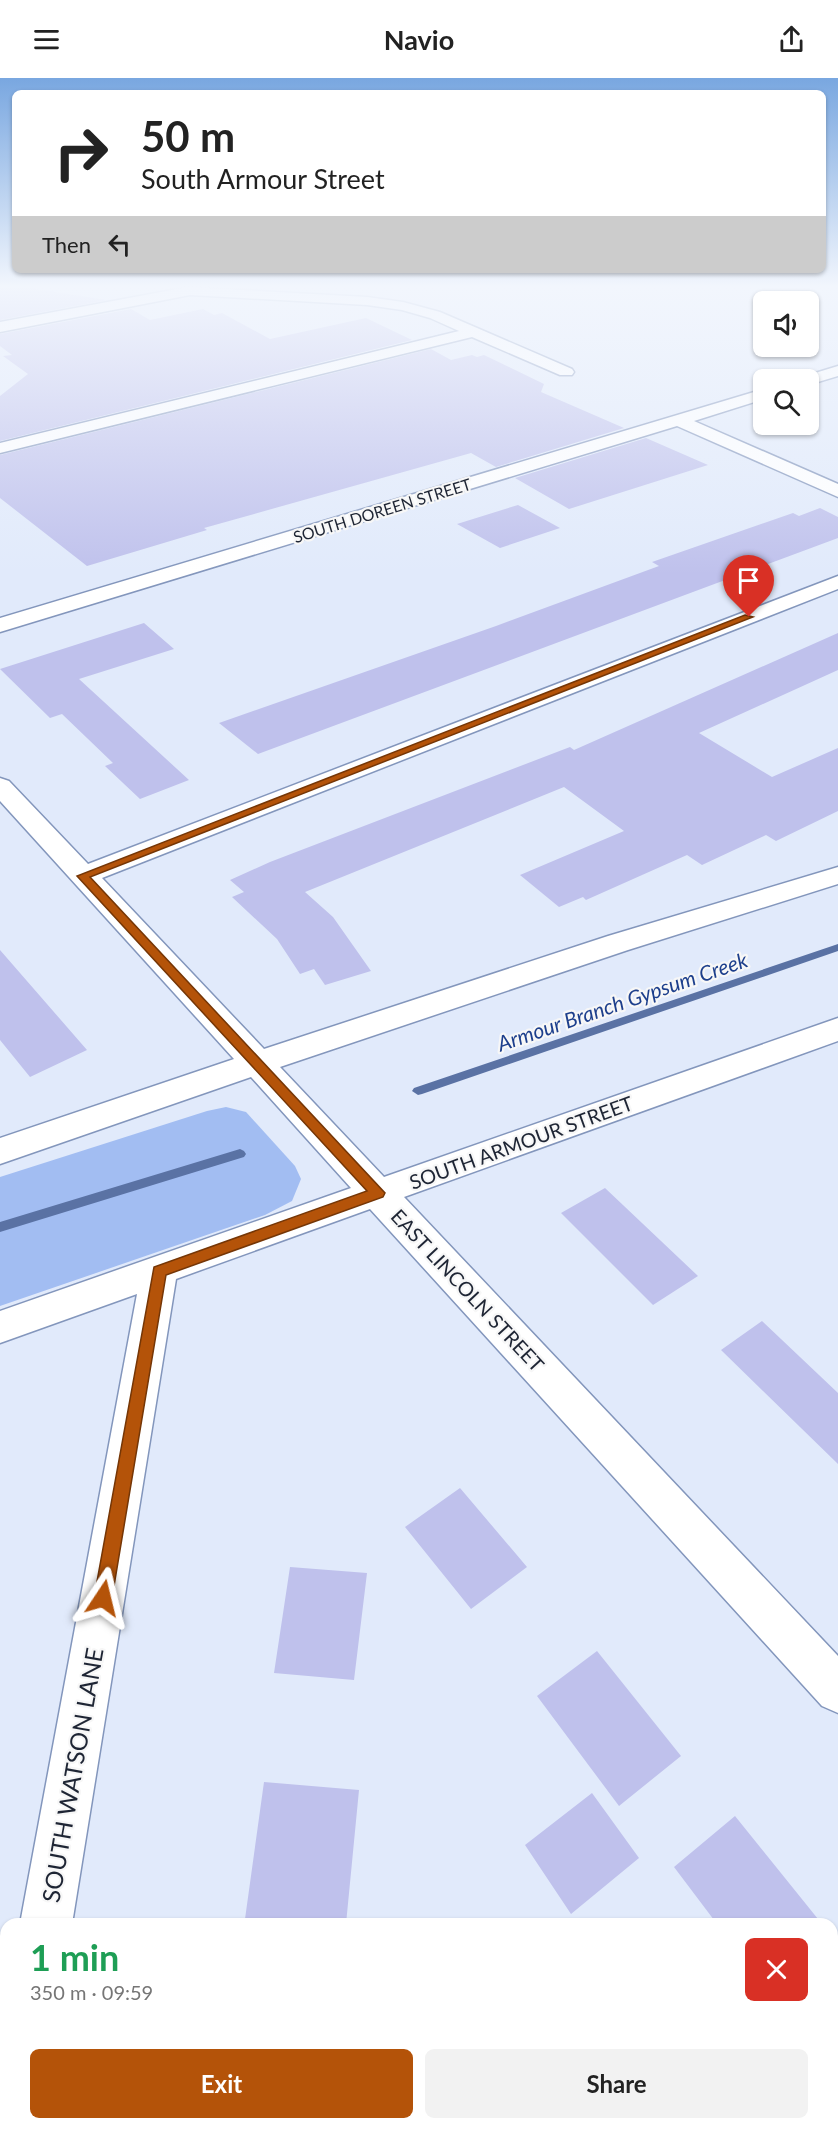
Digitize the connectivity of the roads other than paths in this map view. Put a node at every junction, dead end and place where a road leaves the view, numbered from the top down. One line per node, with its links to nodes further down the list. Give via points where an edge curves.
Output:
1 (266, 383): 4 (street)
2 (753, 398): 3 (street, SOUTH DOREEN STREET)
3 (680, 421): 5 (street); 7 (street, SOUTH DOREEN STREET)
4 (0, 448)
5 (838, 491)
6 (838, 582): 10 (street)
7 (0, 625)
8 (0, 786): 10 (street, EAST LINCOLN STREET)
9 (838, 875): 12 (street)
10 (83, 876): 12 (street, EAST LINCOLN STREET)
11 (838, 1029): 14 (street, SOUTH ARMOUR STREET)
12 (258, 1063): 13 (street); 14 (street, EAST LINCOLN STREET)
13 (0, 1151)
14 (378, 1193): 15 (street, SOUTH ARMOUR STREET); 17 (street, EAST LINCOLN STREET)
15 (159, 1272): 16 (street, SOUTH ARMOUR STREET); 18 (street, SOUTH WATSON LANE)
16 (0, 1327)
17 (838, 1690)
18 (47, 1918)

